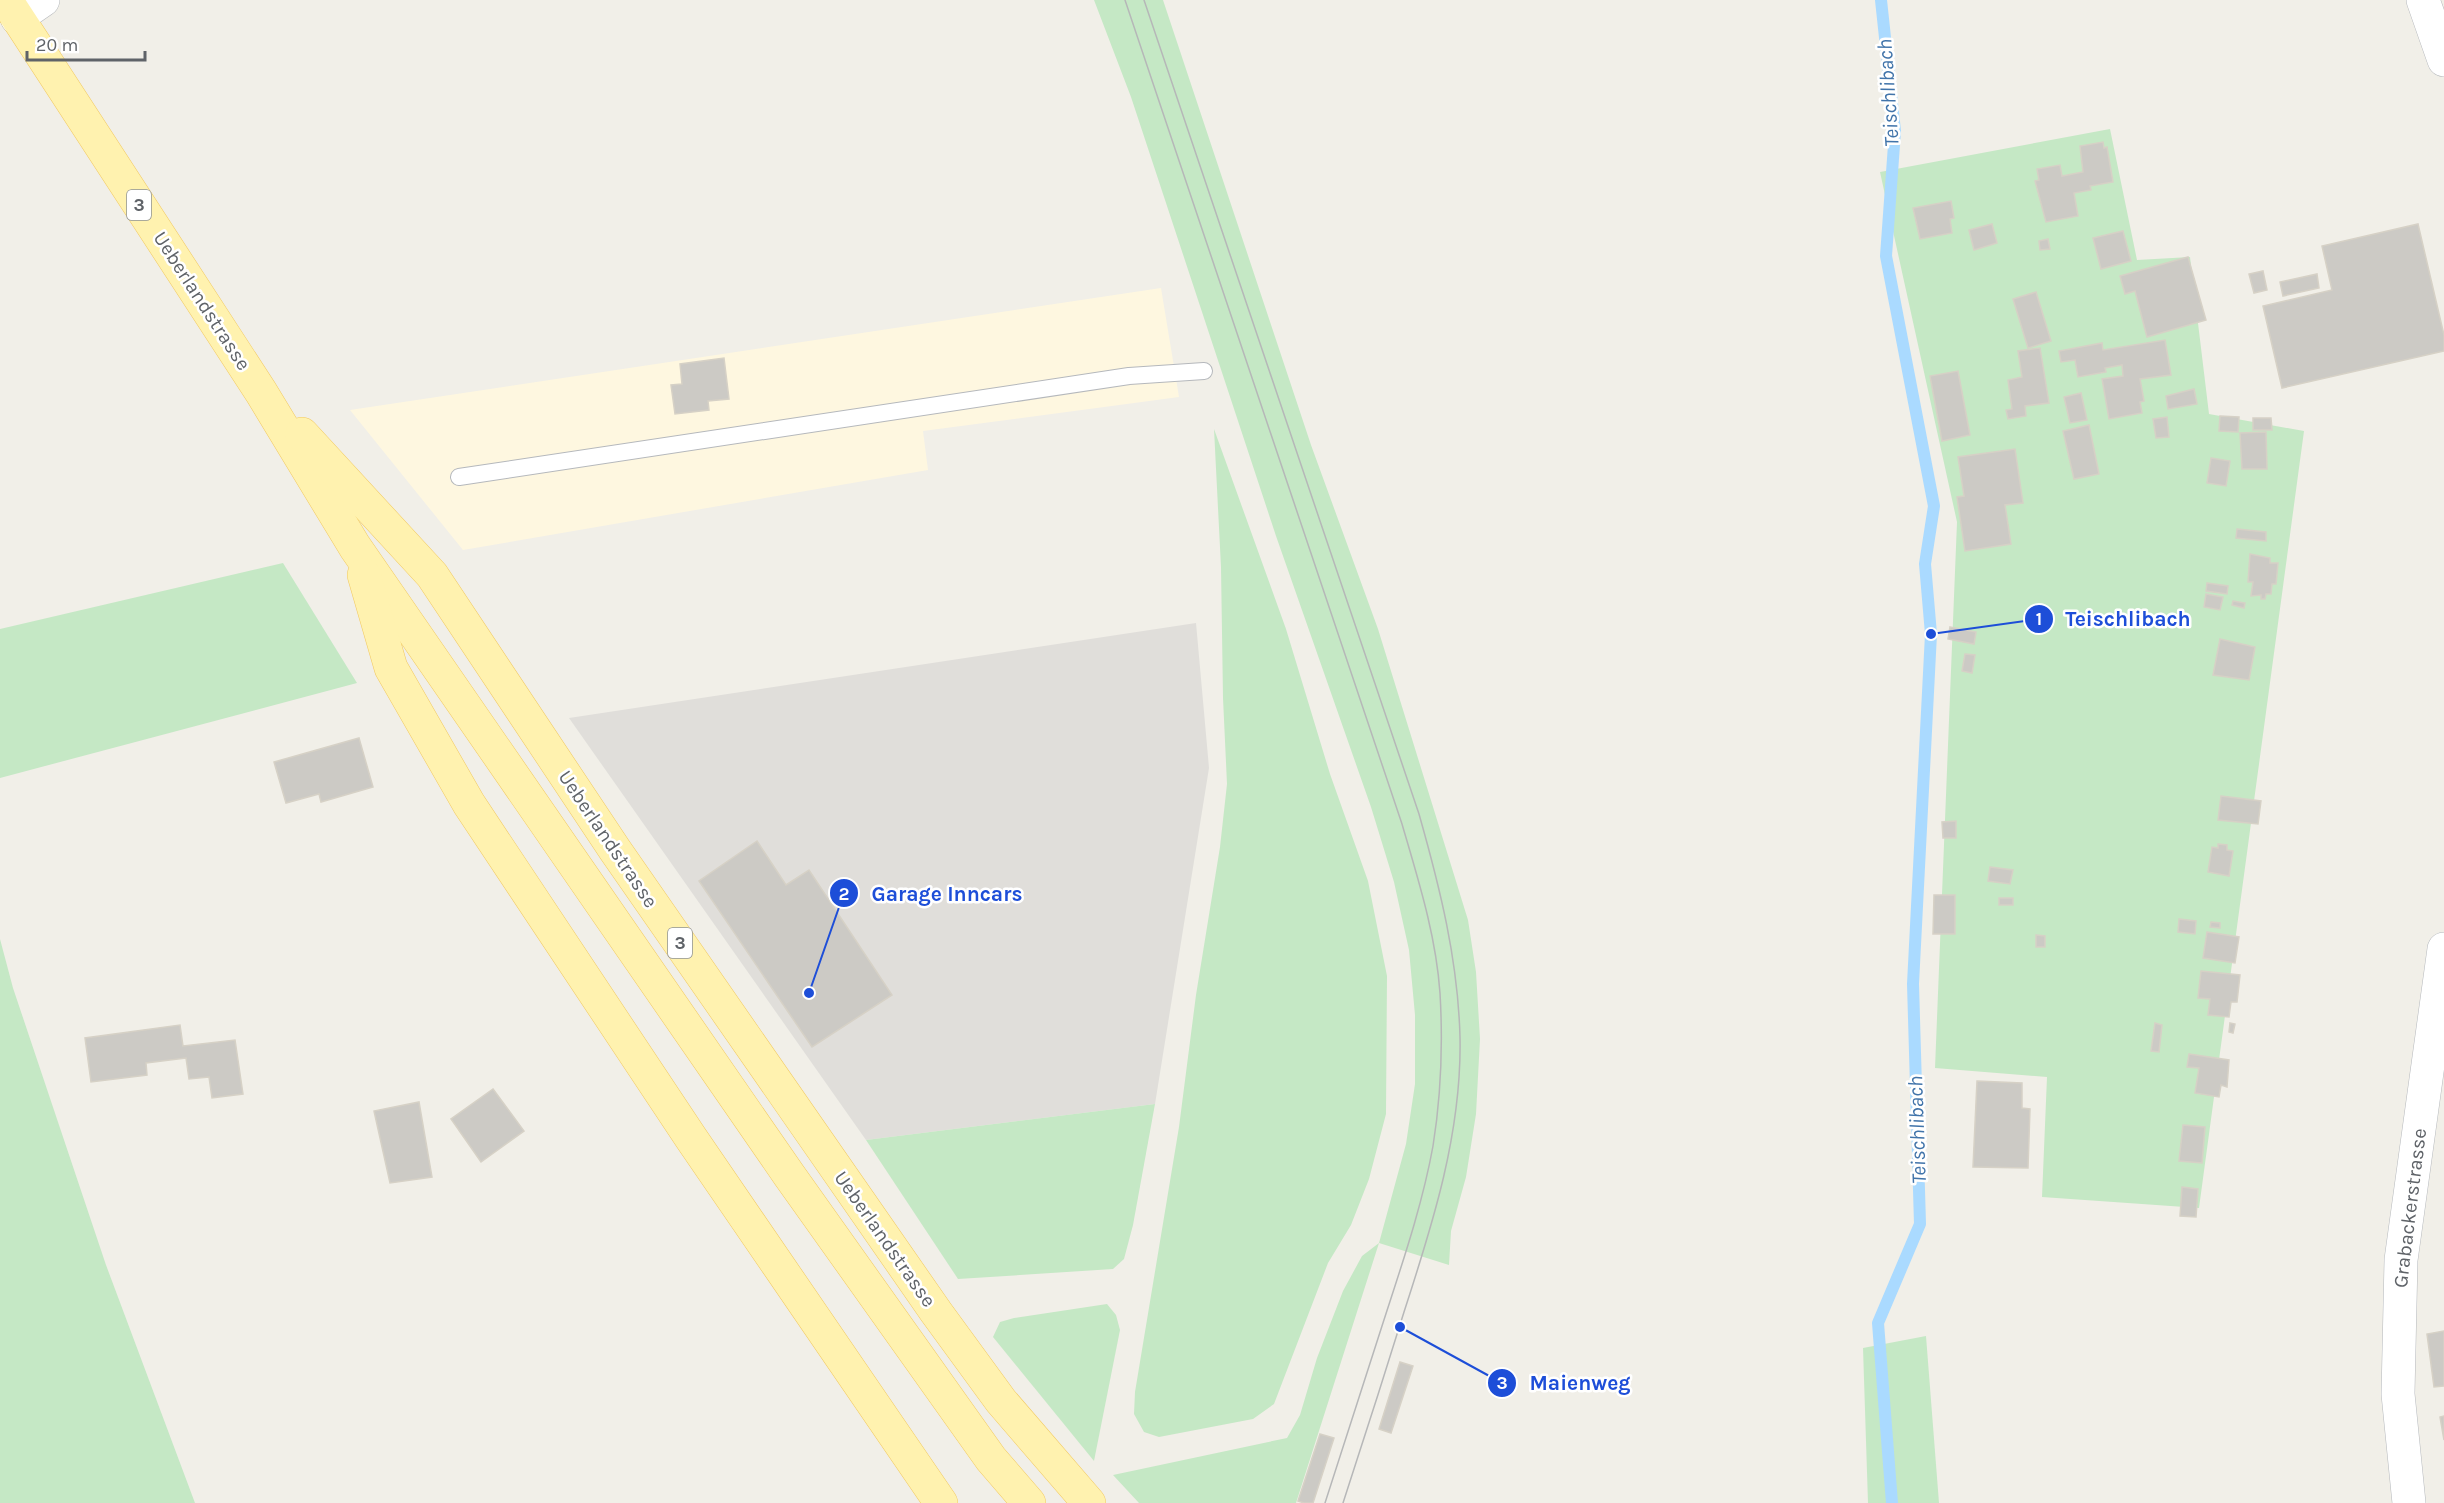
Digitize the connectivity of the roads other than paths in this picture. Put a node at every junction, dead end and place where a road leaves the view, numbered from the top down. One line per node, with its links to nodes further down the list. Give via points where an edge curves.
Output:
1 (2423, 0): 3 (street)
2 (22, 6): 5 (main road, Ueberlandstrasse / 3)
3 (2444, 60)
4 (1204, 370): 6 (lane, via 1129,376)
5 (261, 392): 7 (main road, Ueberlandstrasse / 3); 12 (main road, Ueberlandstrasse / 3, via 432,575 615,850 936,1312 1001,1401)
6 (459, 477)
7 (355, 547): 10 (main road, Ueberlandstrasse / 3, via 391,668 469,804); 11 (main road, Ueberlandstrasse / 3, via 789,1175 991,1459)
8 (2444, 949): 9 (street, Grabackerstrasse)
9 (2433, 1108): 13 (street, Grabackerstrasse, via 2401,1260 2398,1394)
10 (941, 1503)
11 (1029, 1503)
12 (1089, 1503)
13 (2409, 1503)

